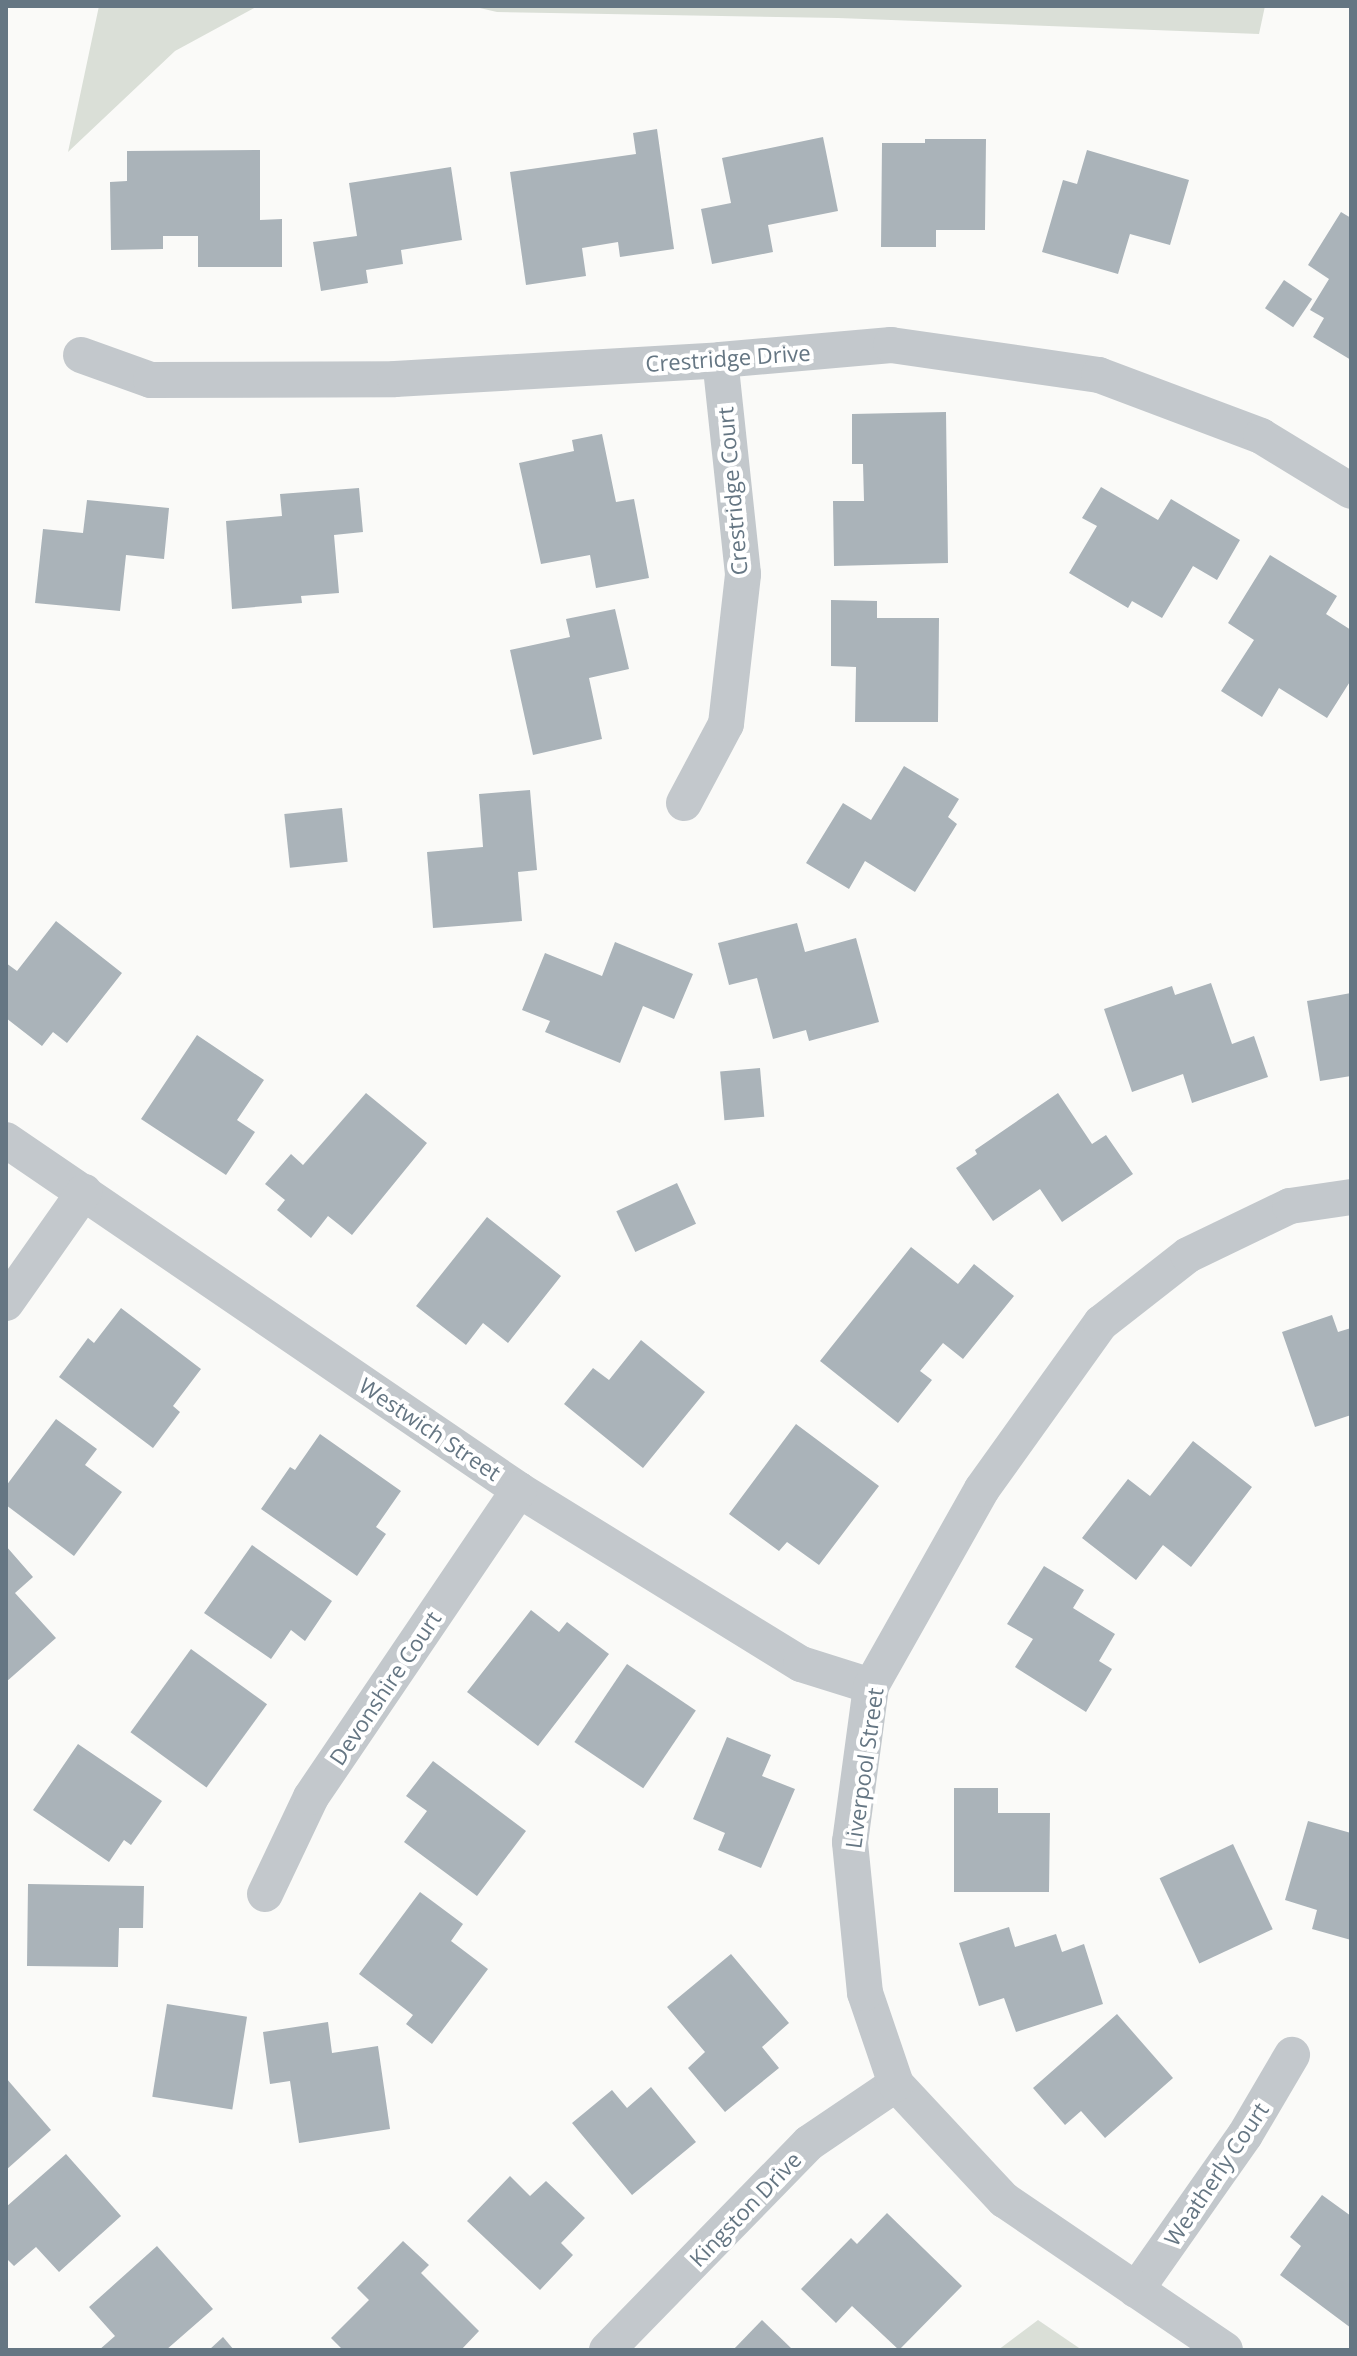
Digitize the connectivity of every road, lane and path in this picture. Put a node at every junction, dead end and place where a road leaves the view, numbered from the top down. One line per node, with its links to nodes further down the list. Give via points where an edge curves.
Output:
1 (81, 355): 2 (street, Crestridge Drive, via 151,380 395,379)
2 (720, 360): 3 (street, Crestridge Drive, via 891,345 1099,375 1261,436); 4 (street, Crestridge Court, via 743,574 726,724)
3 (1351, 491)
4 (684, 803)
5 (6, 1140): 6 (street, Westwich Street)
6 (84, 1192): 8 (street); 9 (street, Westwich Street)
7 (1351, 1197): 10 (street, Liverpool Street, via 1290,1206 1188,1255 1101,1323 982,1489)
8 (6, 1303)
9 (519, 1490): 10 (street, Westwich Street, via 801,1664); 11 (street, Devonshire Court, via 311,1797)
10 (871, 1686): 13 (street, Liverpool Street, via 850,1842 865,1993)
11 (265, 1894)
12 (1292, 2055): 14 (street, Weatherly Court, via 1245,2135)
13 (896, 2084): 14 (street, Liverpool Street, via 1004,2200); 15 (street, Kingston Drive, via 809,2143)
14 (1136, 2290): 16 (street, Liverpool Street)
15 (607, 2350)
16 (1225, 2350)

